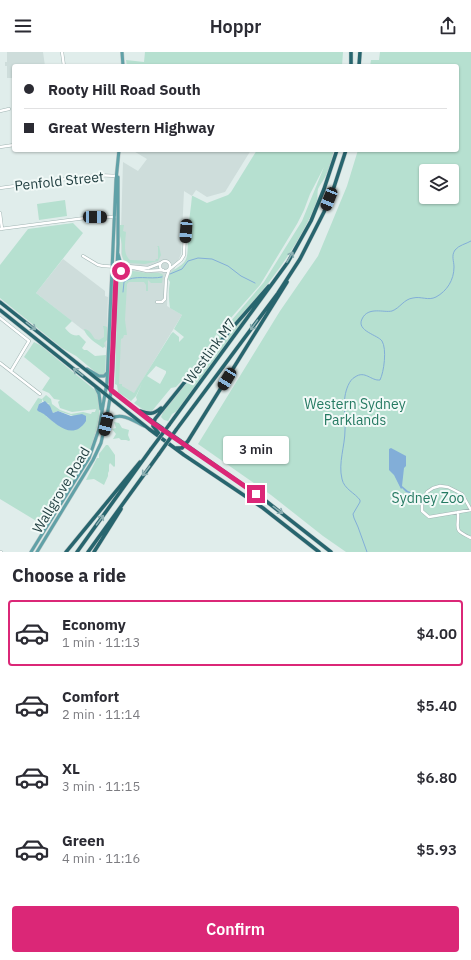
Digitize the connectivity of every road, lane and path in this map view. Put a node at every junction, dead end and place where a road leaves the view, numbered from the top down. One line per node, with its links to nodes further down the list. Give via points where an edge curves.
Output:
1 (62, 52): 5 (street)
2 (122, 52): 6 (main road)
3 (351, 52): 7 (highway)
4 (360, 52): 8 (highway)
5 (64, 64)
6 (123, 64)
7 (351, 64)
8 (359, 64)
9 (9, 109): 10 (street)
10 (0, 111)
11 (12, 145): 12 (street)
12 (0, 147)
13 (119, 152): 16 (main road)
14 (336, 152): 34 (highway, Westlink M7, one-way to 14, via 311,221)
15 (345, 152): 32 (highway, Westlink M7, via 324,212)
16 (118, 176): 17 (street, Penfold Street, via 96,175); 19 (main road)
17 (0, 188)
18 (0, 212): 20 (street)
19 (116, 217): 20 (street, via 92,217); 22 (main road); 28 (main road)
20 (1, 229)
21 (186, 231): 26 (street, via 184,254)
22 (117, 250): 27 (main road, via 120,261); 28 (main road)
23 (83, 256): 28 (street, via 98,265)
24 (161, 263): 25 (street); 27 (street, via 148,268); 31 (street)
25 (169, 263): 26 (street); 30 (street)
26 (175, 264): 30 (street)
27 (125, 266): 28 (street)
28 (115, 267): 29 (street); 33 (main road, Wallgrove Road); 43 (main road, Wallgrove Road)
29 (129, 268): 31 (street); 33 (main road)
30 (169, 269): 31 (street); 35 (street)
31 (163, 270): 35 (street)
32 (293, 270): 51 (highway); 62 (highway, Westlink M7, one-way to 62, bridge)
33 (116, 276): 46 (main road, Wallgrove Road)
34 (278, 277): 50 (highway); 61 (highway, Westlink M7, bridge)
35 (166, 279): 37 (street, via 165,299)
36 (0, 302): 41 (highway, one-way to 41)
37 (157, 302)
38 (0, 310): 44 (highway, one-way to 38)
39 (0, 318): 42 (street, via 29,342)
40 (0, 363): 42 (street)
41 (84, 368): 43 (main road, via 101,377); 45 (highway)
42 (11, 371): 47 (street)
43 (107, 373): 45 (main road, Wallgrove Road)
44 (91, 382): 48 (highway); 53 (main road, via 99,392)
45 (106, 386): 46 (highway); 48 (main road, Wallgrove Road)
46 (111, 390): 49 (main road, Wallgrove Road); 52 (highway)
47 (40, 394)
48 (105, 394): 49 (highway); 53 (main road, Wallgrove Road)
49 (110, 398): 55 (main road, Wallgrove Road); 56 (highway)
50 (169, 401): 52 (highway, via 152,414); 54 (highway)
51 (212, 402): 58 (highway); 60 (highway, via 189,444)
52 (135, 409): 54 (highway)
53 (101, 417): 66 (main road, Wallgrove Road, via 89,458)
54 (153, 423): 57 (highway); 58 (highway)
55 (106, 424): 56 (main road, via 110,419 125,416); 67 (main road, Wallgrove Road, via 90,466)
56 (149, 429): 57 (highway)
57 (164, 440): 59 (highway)
58 (185, 445): 59 (highway, via 180,449); 60 (highway)
59 (174, 448): 72 (highway, via 263,508)
60 (190, 448): 73 (highway, one-way to 73, via 266,501)
61 (146, 456): 68 (highway); 69 (highway, Westlink M7, one-way to 61)
62 (125, 500): 70 (highway, Westlink M7); 71 (highway)
63 (471, 510): 64 (street); 64 (street, via 463,495 448,487 432,489 423,499 421,507 427,516)
64 (458, 512): 65 (street, via 458,529)
65 (471, 538)
66 (31, 552)
67 (37, 552)
68 (66, 552)
69 (77, 552)
70 (88, 552)
71 (94, 552)
72 (319, 552)
73 (330, 552)

